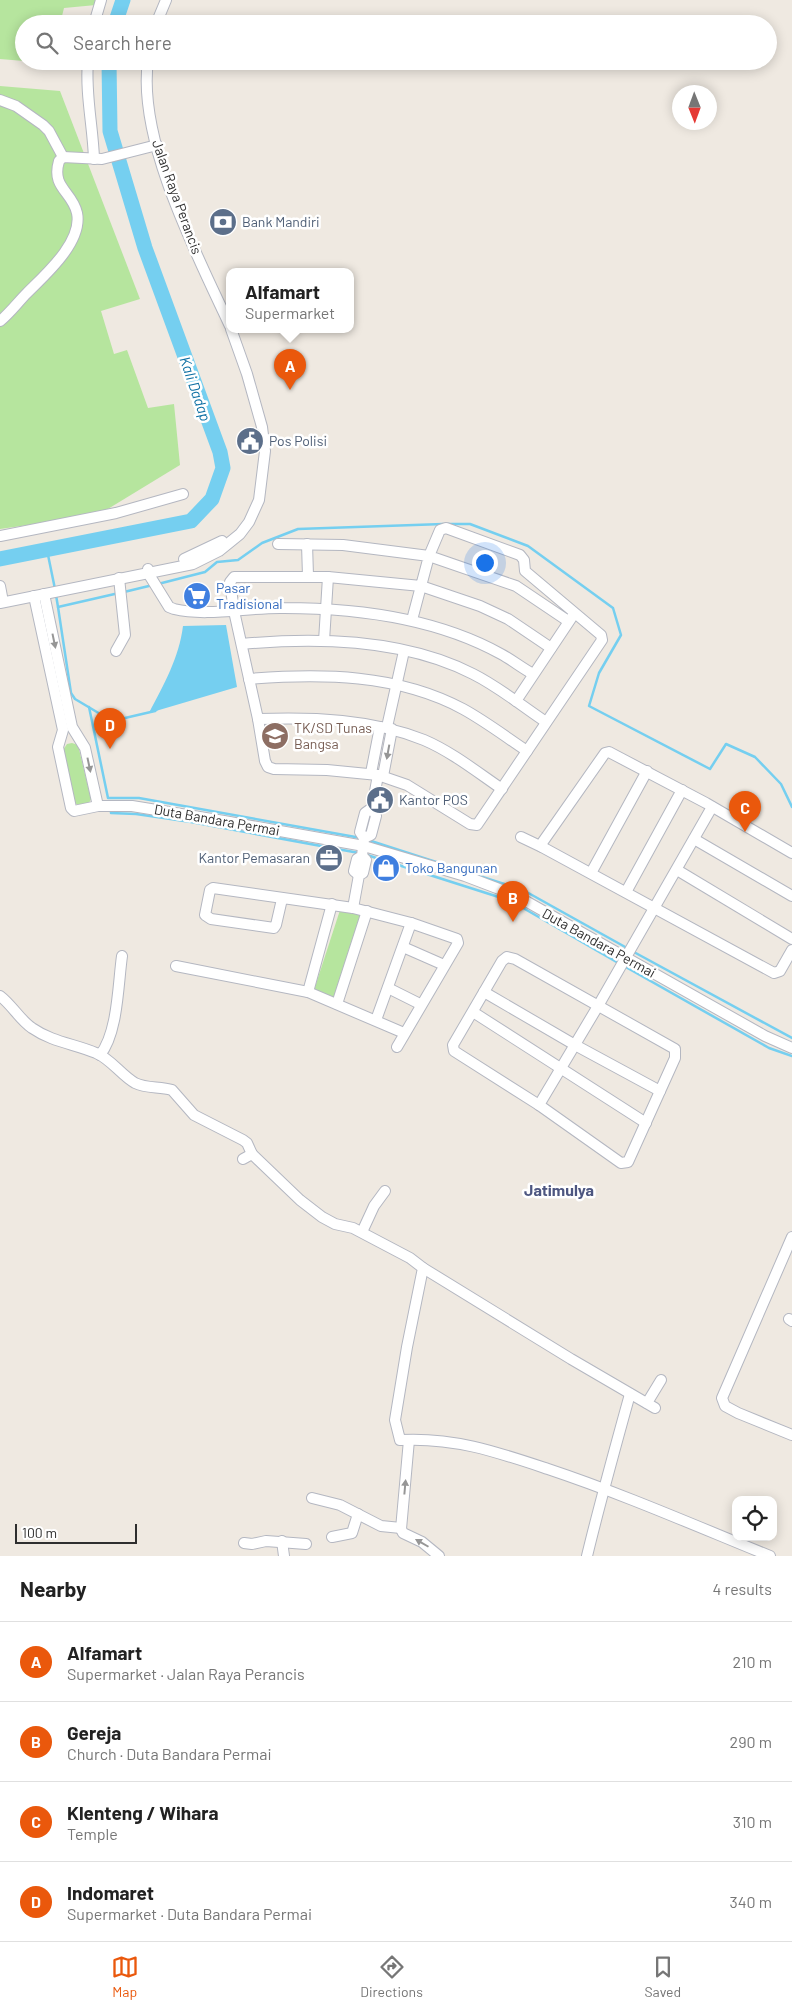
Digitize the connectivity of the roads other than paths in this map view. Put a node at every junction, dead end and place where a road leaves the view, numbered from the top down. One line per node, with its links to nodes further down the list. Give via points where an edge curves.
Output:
1 (101, 0): 3 (street)
2 (166, 0): 4 (street)
3 (97, 15)
4 (160, 15)
5 (87, 70): 10 (street)
6 (147, 70): 8 (street, Jalan Raya Perancis, via 148,102)
7 (0, 100): 9 (street, via 16,106 43,125)
8 (157, 145): 10 (street); 11 (street, Jalan Raya Perancis, via 184,227)
9 (63, 158): 10 (street); 12 (street, via 58,161 57,180 77,213 76,232 55,265)
10 (98, 159)
11 (226, 316)
12 (0, 321)
13 (233, 333): 21 (street, Jalan Raya Perancis, via 262,427 265,450 259,490 241,523 220,542)
14 (183, 494): 15 (street, via 116,513)
15 (0, 536)
16 (278, 544): 17 (street)
17 (307, 544): 18 (street, via 343,545); 20 (street)
18 (430, 556): 19 (street, via 440,530 446,528 520,554); 24 (street); 25 (street)
19 (525, 571): 25 (street); 30 (street)
20 (308, 576): 22 (street); 29 (street, via 234,577 230,582)
21 (152, 577): 23 (street, Jalan Raya Perancis); 26 (street, Jalan Raya Perancis); 29 (street, via 169,607)
22 (328, 577): 24 (street); 28 (street)
23 (120, 583): 26 (street, Jalan Raya Perancis); 36 (street, via 125,635)
24 (421, 586): 31 (street); 35 (street, via 508,618)
25 (516, 586): 32 (street)
26 (49, 592): 27 (street, Jalan Raya Perancis); 50 (street, one-way to 50, via 72,727 85,748); 50 (street, Duta Bandara Permai, via 63,730 58,752 71,808 74,811)
27 (1, 596)
28 (326, 610): 29 (street); 31 (street); 33 (street)
29 (234, 611): 34 (street)
30 (575, 613): 32 (street); 43 (street, via 601,635 602,640)
31 (412, 620): 38 (street, via 480,644)
32 (568, 621): 35 (street)
33 (324, 641): 34 (street); 37 (street)
34 (242, 644): 39 (street)
35 (550, 648): 38 (street)
36 (116, 651)
37 (404, 651): 40 (street); 41 (street, via 474,674)
38 (533, 674): 41 (street)
39 (249, 679): 40 (street, via 329,675 363,678); 42 (street)
40 (396, 686): 44 (street); 45 (street, via 462,708)
41 (516, 701): 43 (street)
42 (258, 719): 44 (street, via 308,719); 47 (street, via 265,761 274,769)
43 (546, 722): 45 (street)
44 (386, 728): 47 (street); 48 (street, via 446,752)
45 (527, 751): 48 (street)
46 (647, 771): 49 (street); 55 (street, via 606,753); 58 (street)
47 (378, 775): 48 (street, via 408,785 473,826 481,822); 54 (street, via 372,808 376,816)
48 (502, 789)
49 (682, 790): 51 (street); 59 (street)
50 (106, 806): 54 (street, Duta Bandara Permai, via 132,806)
51 (712, 807): 53 (street); 56 (street)
52 (521, 837): 55 (street)
53 (694, 839): 57 (street); 60 (street)
54 (364, 846): 63 (street, via 366,860 363,873 359,875); 71 (street, Duta Bandara Permai, via 496,886)
55 (542, 847): 58 (street)
56 (792, 853)
57 (677, 870): 64 (street); 67 (street)
58 (591, 873): 59 (street)
59 (626, 892): 64 (street)
60 (792, 896)
61 (282, 899): 61 (street, via 213,888 205,915 274,928); 62 (street)
62 (332, 904): 63 (street); 75 (street)
63 (352, 908): 65 (street)
64 (654, 908): 69 (street, via 774,973 780,971); 71 (street)
65 (366, 911): 66 (street); 78 (street)
66 (411, 923): 68 (street); 72 (street, via 457,939 458,943)
67 (792, 939)
68 (403, 947): 72 (street); 74 (street)
69 (792, 950)
70 (122, 956): 87 (street, via 112,1024 106,1047)
71 (626, 957): 80 (street); 86 (street, Duta Bandara Permai)
72 (444, 965): 79 (street)
73 (176, 966): 75 (street)
74 (388, 988): 79 (street); 82 (street)
75 (308, 992): 78 (street)
76 (484, 992): 80 (street, via 502,960 507,958 515,959); 81 (street); 84 (street)
77 (0, 996): 87 (street, via 30,1027 43,1035)
78 (337, 1004): 82 (street)
79 (420, 1004): 83 (street)
80 (598, 1006): 84 (street); 89 (street, via 675,1049 675,1058)
81 (472, 1012): 88 (street); 90 (street, via 453,1045 454,1051)
82 (376, 1020): 83 (street)
83 (404, 1033): 85 (street)
84 (575, 1045): 88 (street); 89 (street)
85 (397, 1047)
86 (792, 1048)
87 (100, 1055): 93 (street, via 136,1084 172,1090 192,1114 247,1143 247,1156 322,1217)
88 (562, 1068): 90 (street); 91 (street)
89 (660, 1091): 91 (street)
90 (539, 1106): 91 (street, via 622,1164 628,1162)
91 (646, 1123)
92 (385, 1191): 93 (street)
93 (362, 1232): 95 (street)
94 (792, 1237): 98 (street, via 722,1398 725,1406 738,1414)
95 (424, 1268): 97 (street); 99 (street, via 395,1420 400,1440)
96 (661, 1380): 97 (street, via 651,1405)
97 (630, 1394): 100 (street)
98 (792, 1434)
99 (409, 1440): 100 (street, via 463,1443); 103 (street, one-way to 99)
100 (605, 1488): 110 (street); 111 (street)
101 (312, 1498): 102 (street, via 336,1503)
102 (358, 1514): 103 (street, via 381,1526); 104 (street, via 352,1533)
103 (401, 1528): 109 (street, one-way to 103, via 422,1542 403,1533)
104 (332, 1537)
105 (282, 1541): 106 (street); 107 (street); 108 (street)
106 (244, 1543)
107 (306, 1544)
108 (284, 1556)
109 (439, 1556)
110 (587, 1556)
111 (770, 1556)

